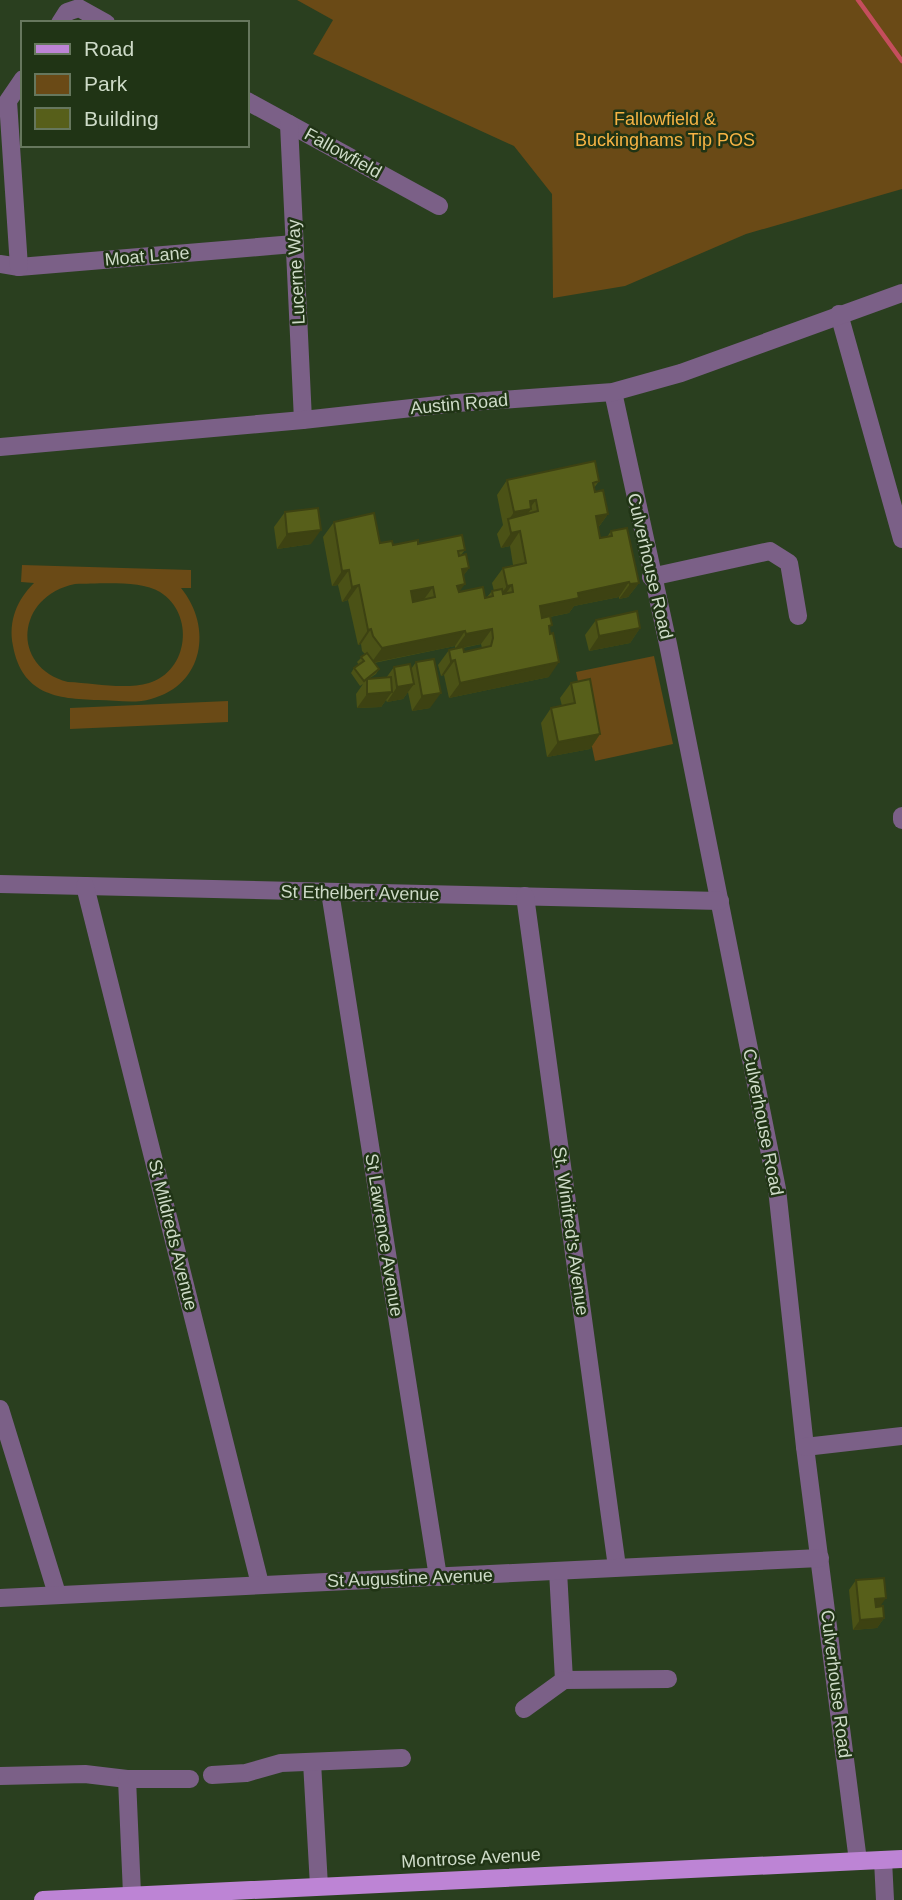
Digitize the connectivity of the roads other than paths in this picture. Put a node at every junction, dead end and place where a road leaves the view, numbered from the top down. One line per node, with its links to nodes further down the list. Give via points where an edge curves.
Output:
1 (61, 21): 2 (street, via 67,12 79,8)
2 (102, 21)
3 (21, 82): 9 (street, via 8,101)
4 (248, 101): 5 (street, Fallowfield)
5 (289, 124): 6 (street, Fallowfield); 7 (street, Lucerne Way)
6 (439, 206)
7 (294, 244): 9 (street, Moat Lane); 13 (street, Lucerne Way)
8 (0, 264): 9 (street, Moat Lane)
9 (19, 267)
10 (902, 293): 11 (street, Austin Road)
11 (839, 314): 12 (street, Austin Road, via 681,373); 15 (street)
12 (613, 392): 13 (street, Austin Road); 16 (street, Culverhouse Road)
13 (303, 420): 14 (street, Austin Road)
14 (0, 446)
15 (902, 539)
16 (652, 577): 17 (street, via 770,551 789,563); 22 (street, Culverhouse Road)
17 (797, 616)
18 (0, 884): 19 (street, St Ethelbert Avenue)
19 (85, 886): 20 (street, St Ethelbert Avenue); 30 (street, St Mildreds Avenue)
20 (330, 892): 21 (street, St Ethelbert Avenue); 29 (street, St Lawrence Avenue)
21 (525, 896): 22 (street, St Ethelbert Avenue); 27 (street, St. Winifred's Avenue)
22 (720, 901): 25 (street, Culverhouse Road, via 777,1189)
23 (0, 1409): 31 (street)
24 (902, 1436): 25 (street)
25 (806, 1447): 26 (street, Culverhouse Road)
26 (820, 1558): 27 (street, St Augustine Avenue); 44 (street, Culverhouse Road)
27 (617, 1567): 28 (street, St Augustine Avenue)
28 (558, 1572): 29 (street, St Augustine Avenue); 34 (street)
29 (438, 1577): 30 (street, St Augustine Avenue)
30 (260, 1584): 31 (street, St Augustine Avenue)
31 (57, 1594): 32 (street, St Augustine Avenue)
32 (0, 1598)
33 (667, 1679): 34 (street)
34 (564, 1680): 35 (street)
35 (524, 1709)
36 (402, 1758): 37 (street)
37 (312, 1762): 38 (street); 45 (street)
38 (212, 1775)
39 (0, 1776): 40 (street, via 85,1774)
40 (127, 1779): 41 (street); 46 (street)
41 (190, 1779)
42 (902, 1858): 43 (main road, Montrose Avenue)
43 (883, 1860): 44 (main road, Montrose Avenue); 48 (street)
44 (858, 1861): 45 (main road, Montrose Avenue)
45 (319, 1886): 46 (main road, Montrose Avenue)
46 (132, 1894): 47 (main road, Montrose Avenue)
47 (43, 1900)
48 (885, 1900)

